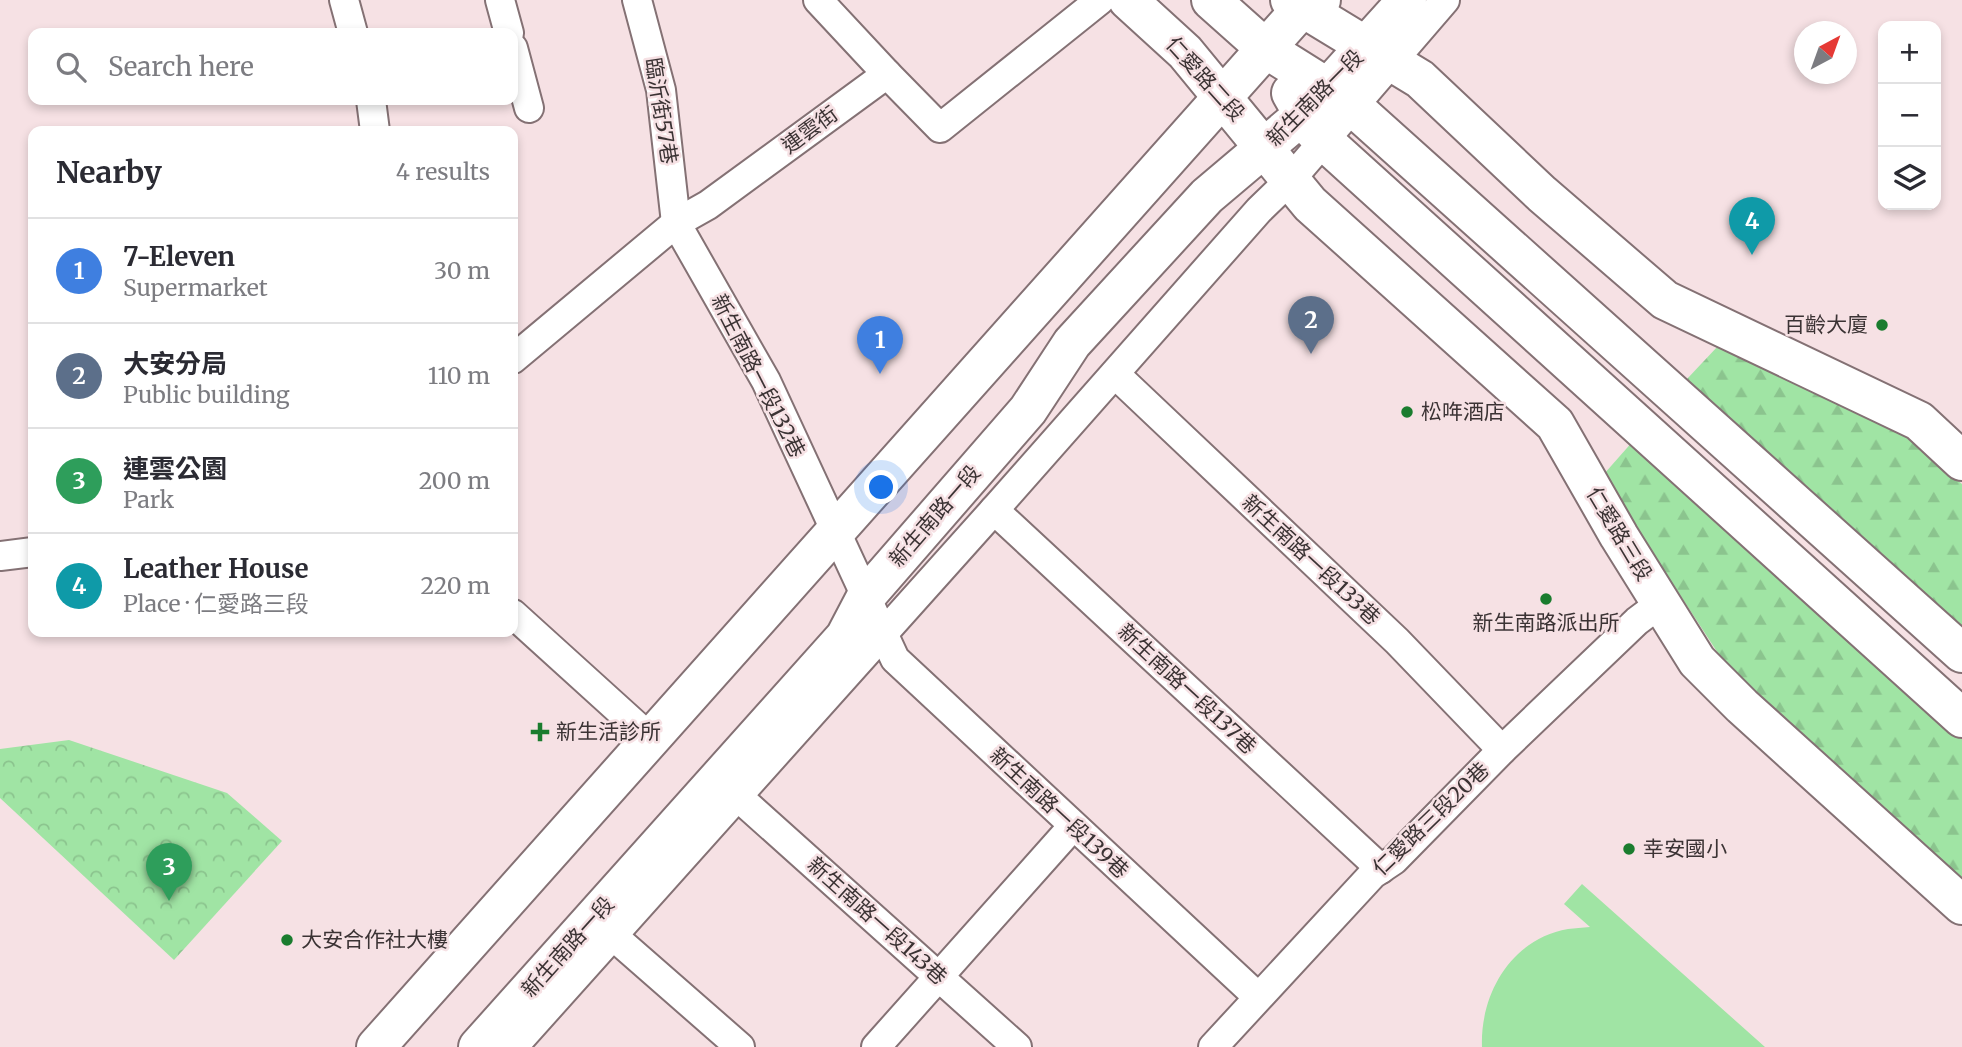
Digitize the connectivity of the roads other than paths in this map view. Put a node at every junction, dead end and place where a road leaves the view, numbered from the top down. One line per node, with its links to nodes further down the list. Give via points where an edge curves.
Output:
1 (344, 0): 11 (street)
2 (500, 0): 12 (street)
3 (637, 0): 23 (street, 臨沂街57巷, via 662,90)
4 (818, 0): 16 (street)
5 (1100, 0): 16 (street, via 940,128)
6 (1128, 0): 17 (main road, 仁愛路二段, via 1185,52)
7 (1211, 0): 13 (main road)
8 (1407, 0): 14 (main road, 新生南路一段)
9 (1444, 0): 14 (street, 新生南路一段)
10 (1305, 2): 13 (main road); 14 (main road)
11 (352, 28)
12 (508, 28)
13 (1266, 49): 17 (main road); 20 (main road)
14 (1378, 54): 20 (main road, 新生南路一段); 26 (main road, via 1420,79 1542,194 1665,300 1919,421)
15 (518, 68): 19 (street)
16 (887, 74): 23 (street, 連雲街)
17 (1223, 97): 22 (main road, 仁愛路二段); 28 (main road)
18 (372, 105): 21 (street)
19 (528, 108)
20 (1330, 109): 22 (main road, 新生南路一段); 34 (main road); 35 (main road)
21 (374, 126)
22 (1277, 163): 25 (street, 新生南路一段, via 1259,209); 31 (main road, 仁愛路三段, via 1310,204 1555,424); 32 (main road, 新生南路一段, via 1207,196 1072,343)
23 (677, 223): 24 (street, 連雲街); 28 (street, 新生南路一段132巷, via 766,382)
24 (518, 355)
25 (1115, 374): 27 (street, 新生南路一段); 37 (street, 新生南路一段133巷, via 1397,641)
26 (1962, 461)
27 (994, 510): 32 (street, 新生南路一段); 40 (street, 新生南路一段137巷)
28 (836, 531): 32 (street, 新生南路一段132巷); 36 (main road)
29 (28, 553): 30 (street)
30 (0, 556)
31 (1661, 603): 37 (street, 仁愛路三段20巷); 41 (main road, 仁愛路三段, via 1697,661)
32 (876, 615): 38 (street, 新生南路一段); 39 (street, 新生南路一段139巷, via 895,659); 46 (main road, 新生南路一段, via 845,637)
33 (518, 619): 36 (street)
34 (1962, 653)
35 (1962, 718)
36 (651, 739): 45 (main road)
37 (1502, 750): 40 (street, 仁愛路三段20巷)
38 (736, 795): 42 (street, 新生南路一段); 43 (street, 新生南路一段143巷)
39 (1073, 825): 43 (street); 44 (street, 新生南路一段139巷)
40 (1381, 869): 44 (street, 仁愛路三段20巷)
41 (1962, 905)
42 (612, 935): 47 (street, 新生南路一段); 48 (street)
43 (940, 977): 49 (street); 50 (street, 新生南路一段143巷)
44 (1258, 997): 51 (street, 仁愛路三段20巷)
45 (376, 1047)
46 (478, 1047)
47 (513, 1047)
48 (740, 1047)
49 (876, 1047)
50 (1017, 1047)
51 (1213, 1047)

